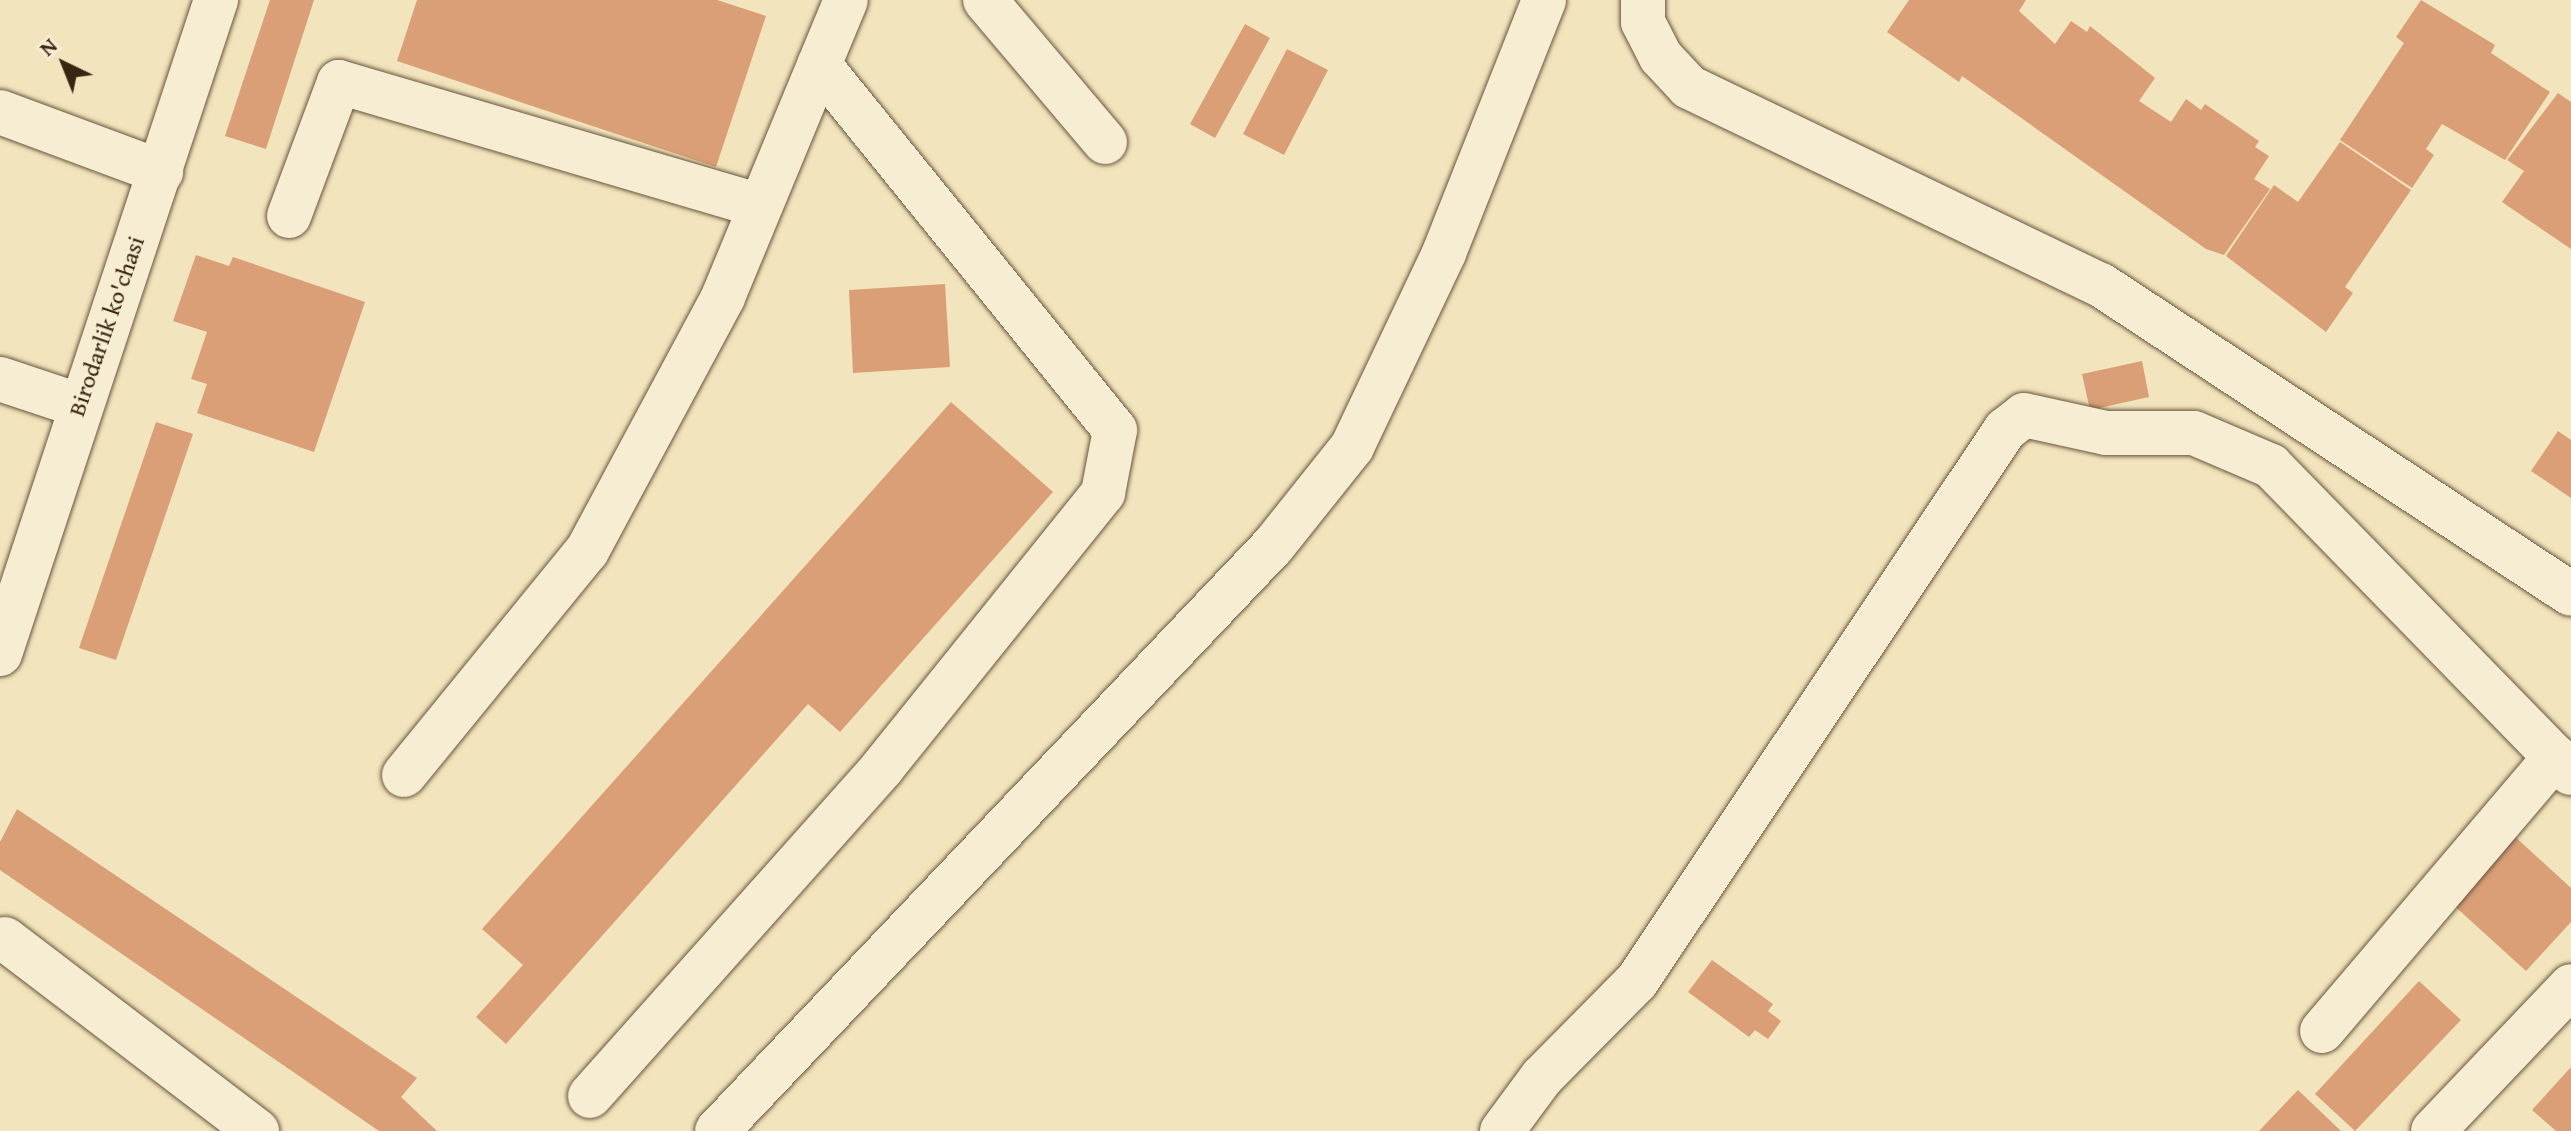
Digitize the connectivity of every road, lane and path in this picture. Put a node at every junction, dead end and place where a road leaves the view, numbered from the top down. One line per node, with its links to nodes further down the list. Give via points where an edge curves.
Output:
1 (216, 0): 9 (street, Birodarlik ko'chasi)
2 (846, 0): 6 (street)
3 (985, 0): 8 (street)
4 (1544, 0): 23 (street, via 1444,253 1352,447 1273,546)
5 (1643, 0): 14 (street, via 1643,22 1661,57 1689,87 2101,285)
6 (819, 65): 10 (street); 21 (street, via 1115,430 1103,493 882,768)
7 (0, 112): 9 (street)
8 (1105, 142)
9 (161, 172): 13 (street, Birodarlik ko'chasi)
10 (760, 206): 11 (street, via 339,82); 17 (street, via 723,297 587,551)
11 (289, 216)
12 (0, 379): 13 (street)
13 (78, 405): 15 (street, Birodarlik ko'chasi)
14 (2571, 594)
15 (0, 654)
16 (2563, 765): 20 (street); 24 (street, via 2271,466 2194,433 2106,433 2024,415 2005,430 1637,981 1542,1077)
17 (404, 775)
18 (2, 944): 22 (street)
19 (2571, 986): 25 (street)
20 (2322, 1031)
21 (590, 1096)
22 (257, 1131)
23 (717, 1131)
24 (1502, 1131)
25 (2433, 1131)

